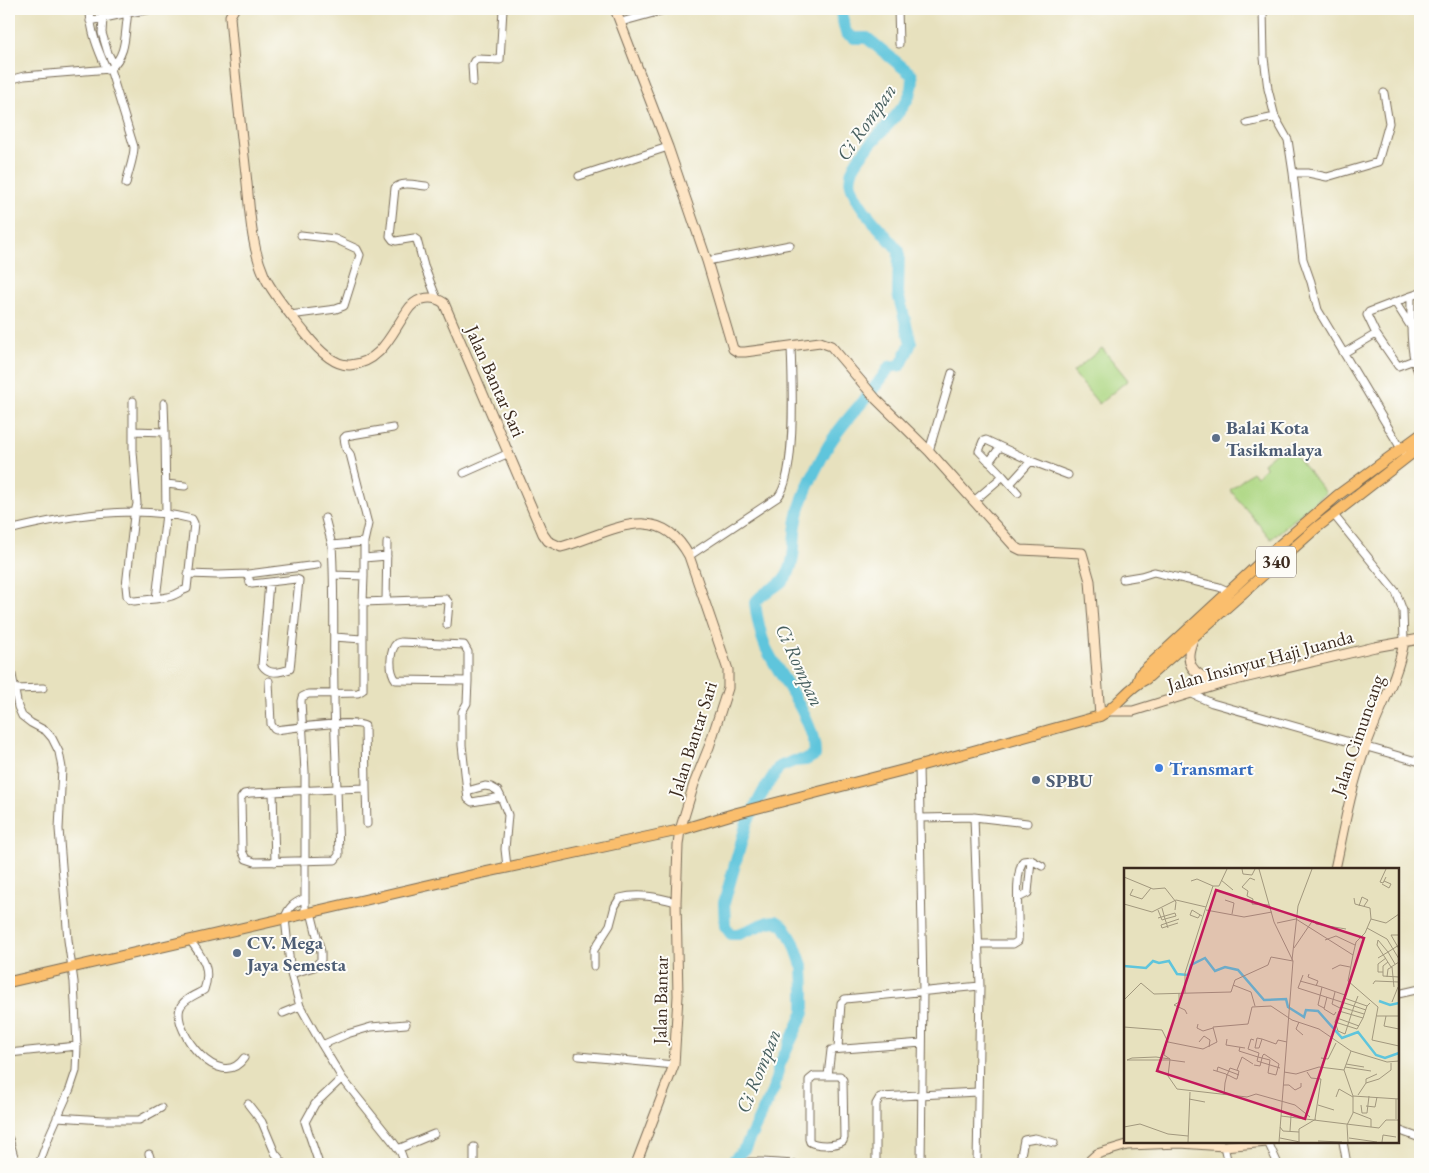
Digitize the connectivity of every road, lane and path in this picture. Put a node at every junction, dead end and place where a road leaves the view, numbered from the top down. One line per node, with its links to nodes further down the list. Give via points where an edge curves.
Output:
1 (90, 9): 11 (street)
2 (100, 9): 11 (street)
3 (153, 9): 10 (street)
4 (234, 9): 32 (street, via 230,16 234,71 254,245 264,276)
5 (503, 9): 16 (street, via 500,60 474,61)
6 (615, 9): 12 (street)
7 (668, 9): 12 (street)
8 (898, 9): 13 (street)
9 (1263, 9): 18 (street, via 1265,66)
10 (128, 12): 11 (street); 14 (street, via 124,50)
11 (96, 19): 14 (street); 14 (street, via 95,44)
12 (621, 22): 20 (street)
13 (899, 44)
14 (111, 68): 15 (street); 23 (street, via 134,147)
15 (9, 80)
16 (473, 82)
17 (1384, 93): 21 (street, via 1389,123 1378,162 1327,177)
18 (1275, 116): 19 (street); 21 (street, via 1288,140)
19 (1247, 123)
20 (668, 146): 22 (street); 27 (street)
21 (1293, 173): 36 (street, via 1302,259 1318,310)
22 (579, 176)
23 (126, 184)
24 (426, 186): 30 (street, via 404,184 395,188 390,236 396,241 417,240)
25 (301, 235): 32 (street, via 335,239 357,249 360,255 344,306)
26 (790, 245): 27 (street)
27 (707, 261): 35 (street, via 733,349 745,352)
28 (1420, 293): 29 (street)
29 (1411, 296): 31 (street); 33 (street)
30 (438, 298): 32 (street, via 425,298 411,307 375,355 351,365 335,362 315,346); 49 (street, Jalan Bantar Sari, via 444,303)
31 (1395, 302): 33 (street); 34 (street, via 1367,314)
32 (290, 314)
33 (1412, 327): 37 (street)
34 (1376, 334): 36 (street); 37 (street, via 1398,366)
35 (791, 347): 48 (street, via 820,342 831,346 876,399); 71 (street, via 791,440 782,491)
36 (1344, 353): 50 (street)
37 (1414, 360): 39 (street)
38 (952, 373): 48 (street)
39 (1420, 375)
40 (133, 401): 43 (street)
41 (164, 404): 44 (street)
42 (393, 428): 66 (street, via 344,438 367,522)
43 (133, 431): 44 (street); 61 (street, via 132,451 138,495)
44 (165, 432): 56 (street)
45 (1420, 435): 50 (main road)
46 (1000, 447): 51 (street); 52 (street); 52 (street, via 983,441 979,451)
47 (1420, 447): 50 (main road, 340)
48 (929, 450): 60 (street)
49 (509, 453): 53 (street); 71 (street, Jalan Bantar Sari, via 543,534 554,545 561,547 624,524 643,523 674,535)
50 (1403, 453): 63 (main road, 340); 69 (main road, 340, via 1338,495)
51 (1031, 461): 54 (street); 57 (street)
52 (989, 462): 55 (street)
53 (464, 473)
54 (1068, 475)
55 (1003, 476): 57 (street); 60 (street)
56 (166, 484): 58 (street); 62 (street)
57 (1010, 484): 59 (street)
58 (185, 486)
59 (1018, 492)
60 (974, 501): 99 (street, via 1018,549 1079,552 1083,555 1090,581)
61 (135, 512): 62 (street); 65 (street, via 55,519); 81 (street, via 127,596 134,601)
62 (166, 514): 74 (street, via 192,519 194,523); 81 (street)
63 (1333, 514): 69 (main road, 340); 89 (street, via 1396,592 1403,611)
64 (325, 518): 68 (street)
65 (9, 530)
66 (364, 542): 68 (street); 72 (street)
67 (387, 543): 70 (street)
68 (332, 545): 76 (street)
69 (1278, 553): 80 (main road, 340); 85 (main road, 340)
70 (387, 556): 72 (street); 82 (street)
71 (689, 556): 115 (street, Jalan Bantar Sari, via 729,681)
72 (364, 558): 77 (street)
73 (317, 564): 75 (street)
74 (188, 574): 75 (street); 81 (street, via 187,589)
75 (248, 574): 79 (street, via 251,584)
76 (334, 575): 77 (street); 86 (street)
77 (364, 576): 83 (street)
78 (1122, 579): 80 (street, via 1154,572)
79 (269, 583): 79 (street, via 299,580 290,669 272,673 262,665)
80 (1228, 591): 94 (main road, 340, via 1141,673)
81 (156, 599)
82 (386, 601): 83 (street); 84 (street, via 446,599)
83 (364, 602): 87 (street)
84 (447, 625)
85 (1194, 635): 93 (street, via 1189,655 1191,666 1199,675 1212,681); 94 (main road, 340, via 1146,679)
86 (334, 637): 87 (street); 97 (street)
87 (362, 639): 97 (street, via 363,690)
88 (1420, 639): 89 (street, Jalan Insinyur Haji Juanda)
89 (1404, 642): 93 (street, Jalan Insinyur Haji Juanda); 102 (street, Jalan Cimuncang, via 1398,667)
90 (9, 659): 96 (street)
91 (269, 681): 101 (street, via 272,727 276,730)
92 (468, 681): 92 (street, via 396,680 391,672 392,649 401,642 464,645 468,652); 108 (street, via 467,703 462,712)
93 (1227, 682): 98 (street, Jalan Insinyur Haji Juanda)
94 (1137, 683): 99 (main road)
95 (43, 688): 96 (street)
96 (16, 690): 128 (street, via 22,716 46,731 59,752 62,768 59,829)
97 (334, 694): 100 (street); 101 (street, via 302,697)
98 (1192, 694): 99 (street, Jalan Insinyur Haji Juanda, via 1133,711); 102 (street, via 1212,703)
99 (1105, 713): 104 (main road)
100 (335, 724): 101 (street); 105 (street); 106 (street, via 358,723 364,726)
101 (303, 727): 107 (street)
102 (1365, 747): 103 (street); 120 (street, Jalan Cimuncang)
103 (1420, 762)
104 (919, 766): 112 (street); 115 (main road)
105 (337, 788): 106 (street); 107 (street); 117 (street, via 339,855 331,861)
106 (366, 788): 114 (street)
107 (305, 790): 109 (street); 117 (street)
108 (467, 791): 110 (street, via 486,786 498,791); 110 (street, via 468,800 472,802)
109 (273, 792): 116 (street); 116 (street, via 246,793 241,798 244,855 250,861)
110 (501, 797): 119 (street, via 508,815)
111 (974, 817): 112 (street); 113 (street); 126 (street)
112 (920, 818): 133 (street)
113 (1027, 823)
114 (367, 824)
115 (680, 830): 119 (main road); 122 (street, Jalan Bantar)
116 (275, 862): 117 (street)
117 (306, 862): 121 (street)
118 (1042, 866): 126 (street, via 1031,860 1028,893 1018,898 1018,942)
119 (507, 867): 123 (main road)
120 (1335, 868)
121 (306, 898): 123 (street); 124 (street, via 292,905)
122 (676, 902): 127 (street, via 653,896 620,898 610,925 594,950); 145 (street, Jalan Bantar, via 678,996)
123 (308, 913): 124 (main road); 129 (street, via 321,960 314,967)
124 (285, 918): 125 (main road); 129 (street)
125 (190, 940): 128 (main road); 144 (street, via 207,969 208,980 204,990 185,1001 180,1009 179,1019 185,1034 205,1060 215,1067 230,1068 239,1065)
126 (978, 944): 131 (street)
127 (594, 966)
128 (73, 968): 130 (main road); 140 (street)
129 (291, 974): 135 (street)
130 (9, 982)
131 (980, 986): 133 (street); 148 (street)
132 (1420, 989): 134 (street)
133 (923, 991): 138 (street); 141 (street, via 842,1000)
134 (1399, 994)
135 (300, 1006): 136 (street); 139 (street)
136 (283, 1013)
137 (406, 1024): 139 (street, via 362,1029)
138 (922, 1043): 141 (street); 149 (street)
139 (322, 1045): 147 (street)
140 (77, 1046): 142 (street); 152 (street, via 76,1071)
141 (838, 1048): 146 (street, via 830,1052)
142 (9, 1053)
143 (579, 1056): 145 (street)
144 (244, 1058)
145 (674, 1064): 175 (street, Jalan Bantar)
146 (828, 1076): 146 (street, via 814,1076 809,1080 809,1139 814,1144 843,1142 844,1083 840,1076)
147 (342, 1078): 165 (street); 172 (street, via 315,1104 305,1122)
148 (978, 1092): 149 (street); 180 (street)
149 (922, 1095): 178 (street, via 880,1097 876,1104); 179 (street)
150 (248, 1104): 171 (street, via 262,1122 275,1153)
151 (161, 1108): 152 (street, via 139,1120)
152 (57, 1117): 169 (street)
153 (1399, 1130): 155 (street)
154 (434, 1134): 165 (street)
155 (1420, 1138)
156 (9, 1139): 168 (street)
157 (1054, 1142): 181 (street, via 1035,1138 1024,1140 1021,1155)
158 (1170, 1143): 182 (street, via 1127,1145 1097,1154)
159 (1199, 1143): 163 (street)
160 (1255, 1143): 163 (street)
161 (1268, 1143): 184 (street)
162 (1343, 1143): 185 (street)
163 (1224, 1146): 183 (street)
164 (474, 1147): 174 (street)
165 (398, 1149): 173 (street)
166 (149, 1154): 170 (street)
167 (762, 1163): 176 (street); 177 (street)
168 (16, 1164)
169 (39, 1164)
170 (152, 1164)
171 (284, 1164)
172 (319, 1164)
173 (404, 1164)
174 (474, 1164)
175 (636, 1164)
176 (742, 1164)
177 (795, 1164)
178 (876, 1164)
179 (921, 1164)
180 (978, 1164)
181 (1025, 1164)
182 (1086, 1164)
183 (1228, 1164)
184 (1278, 1164)
185 (1347, 1164)

